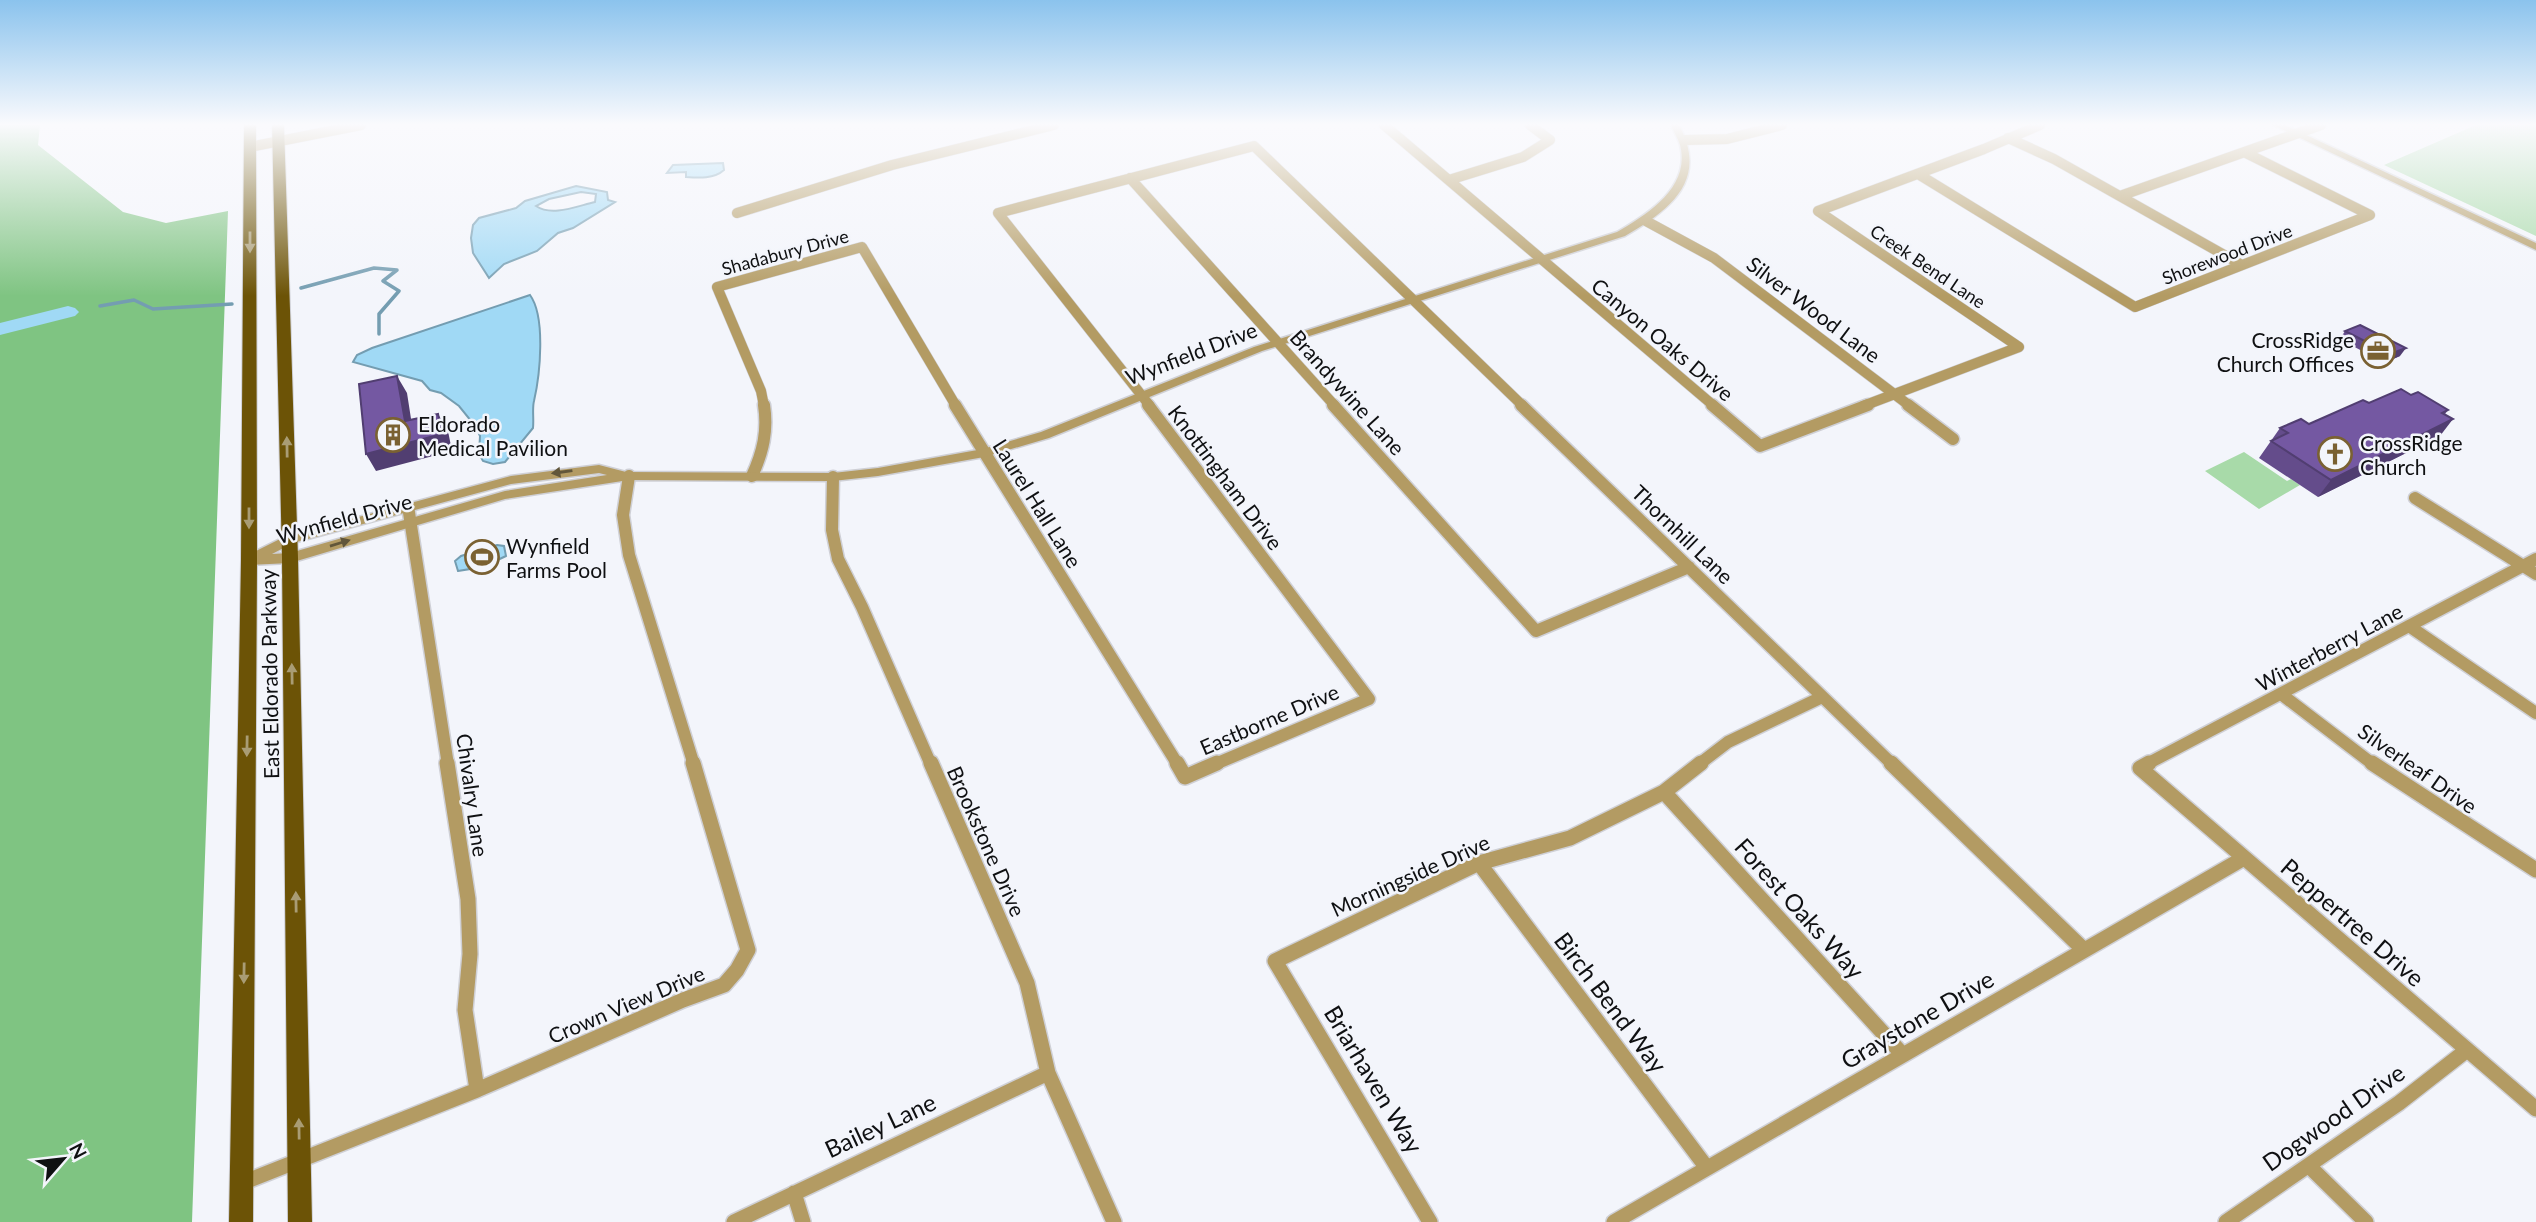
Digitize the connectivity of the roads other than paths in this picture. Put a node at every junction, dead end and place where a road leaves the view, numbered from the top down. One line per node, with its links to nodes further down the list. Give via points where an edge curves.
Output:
1 (250, 182): 40 (main road, East Eldorado Parkway, one-way to 40)
2 (279, 182): 38 (main road, East Eldorado Parkway, one-way to 2)
3 (837, 182): 17 (street)
4 (1115, 182): 28 (street, Knottingham Drive, via 998,213)
5 (1134, 182): 27 (street, Brandywine Lane)
6 (1291, 182): 26 (street, Thornhill Lane)
7 (1451, 182): 24 (street, Canyon Oaks Drive)
8 (1680, 182): 18 (street, Wynfield Drive, via 1670,201)
9 (1896, 182): 29 (street, Creek Bend Lane, via 1818,211 2019,347)
10 (1930, 182): 25 (street, Shorewood Drive, via 2135,307)
11 (2095, 182): 16 (street)
12 (2159, 182): 16 (street)
13 (2304, 182): 25 (street, Shorewood Drive, via 2370,215)
14 (2406, 182): 20 (street)
15 (2420, 182): 19 (street)
16 (2120, 196): 25 (street)
17 (737, 213)
18 (1646, 221): 24 (street, Wynfield Drive); 29 (street, Silver Wood Lane, via 1714,258)
19 (2522, 231): 20 (street); 21 (street)
20 (2511, 235): 23 (street)
21 (2536, 237)
22 (862, 247): 31 (street, Laurel Hall Lane); 33 (street, Shadabury Drive, via 717,287 765,408 764,452)
23 (2536, 247)
24 (1541, 260): 26 (street, Wynfield Drive); 29 (street, Canyon Oaks Drive, via 1760,446)
25 (2242, 265)
26 (1413, 300): 27 (street, Wynfield Drive); 42 (street, Thornhill Lane)
27 (1278, 343): 28 (street, Wynfield Drive); 42 (street, Brandywine Lane, via 1536,631)
28 (1140, 395): 31 (street, Wynfield Drive, via 1045,435); 47 (street, Knottingham Drive)
29 (1895, 395): 30 (street, Silver Wood Lane)
30 (1952, 439)
31 (984, 453): 34 (street, Wynfield Drive); 50 (street, Laurel Hall Lane)
32 (629, 476): 33 (street, Wynfield Drive); 36 (street, Wynfield Drive, one-way to 36, via 599,469 576,470 511,480); 37 (street, Wynfield Drive, via 505,495); 60 (street, Crown View Drive, via 623,515 629,555 748,950 724,985)
33 (752, 476): 34 (street, Wynfield Drive)
34 (833, 477): 59 (street, Brookstone Drive, via 833,550 1027,983)
35 (2415, 498): 41 (street)
36 (408, 506): 37 (street, Chivalry Lane); 38 (street, Wynfield Drive)
37 (409, 522): 38 (street, Wynfield Drive, one-way to 37); 60 (street, Chivalry Lane, via 468,899 465,1010)
38 (290, 549): 40 (street, Wynfield Drive); 62 (main road, East Eldorado Parkway, one-way to 38)
39 (2536, 559): 41 (street, Winterberry Lane)
40 (249, 560): 65 (main road, East Eldorado Parkway, one-way to 65)
41 (2524, 566): 43 (street); 44 (street, Winterberry Lane)
42 (1689, 567): 46 (street, Thornhill Lane)
43 (2536, 574)
44 (2409, 626): 45 (street, Winterberry Lane); 48 (street)
45 (2281, 694): 49 (street, Winterberry Lane); 54 (street, Silverleaf Drive, via 2386,774)
46 (1822, 697): 51 (street, Morningside Drive, via 1728,742); 55 (street, Thornhill Lane)
47 (1369, 699): 50 (street, Eastborne Drive)
48 (2536, 713)
49 (2140, 768): 52 (street, Peppertree Drive)
50 (1185, 777)
51 (1664, 792): 53 (street, Morningside Drive, via 1570,838); 58 (street, Forest Oaks Way)
52 (2244, 858): 55 (street, Graystone Drive); 57 (street, Peppertree Drive)
53 (1479, 863): 56 (street, Morningside Drive); 64 (street, Birch Bend Way)
54 (2536, 870)
55 (2084, 950): 58 (street, Graystone Drive)
56 (1275, 961): 72 (street, Briarhaven Way)
57 (2467, 1050): 61 (street, Peppertree Drive); 63 (street, Dogwood Drive)
58 (1903, 1055): 64 (street, Graystone Drive)
59 (1048, 1073): 66 (street, Bailey Lane); 71 (street, Brookstone Drive)
60 (477, 1090): 62 (street, Crown View Drive)
61 (2536, 1109)
62 (300, 1159): 65 (street, Crown View Drive); 68 (main road, East Eldorado Parkway)
63 (2309, 1166): 74 (street, Dogwood Drive); 75 (street)
64 (1707, 1168): 73 (street, Graystone Drive)
65 (242, 1182): 67 (main road, East Eldorado Parkway)
66 (794, 1194): 69 (street, Bailey Lane); 70 (street)
67 (241, 1222)
68 (300, 1222)
69 (734, 1222)
70 (803, 1222)
71 (1114, 1222)
72 (1430, 1222)
73 (1614, 1222)
74 (2225, 1222)
75 (2366, 1222)

